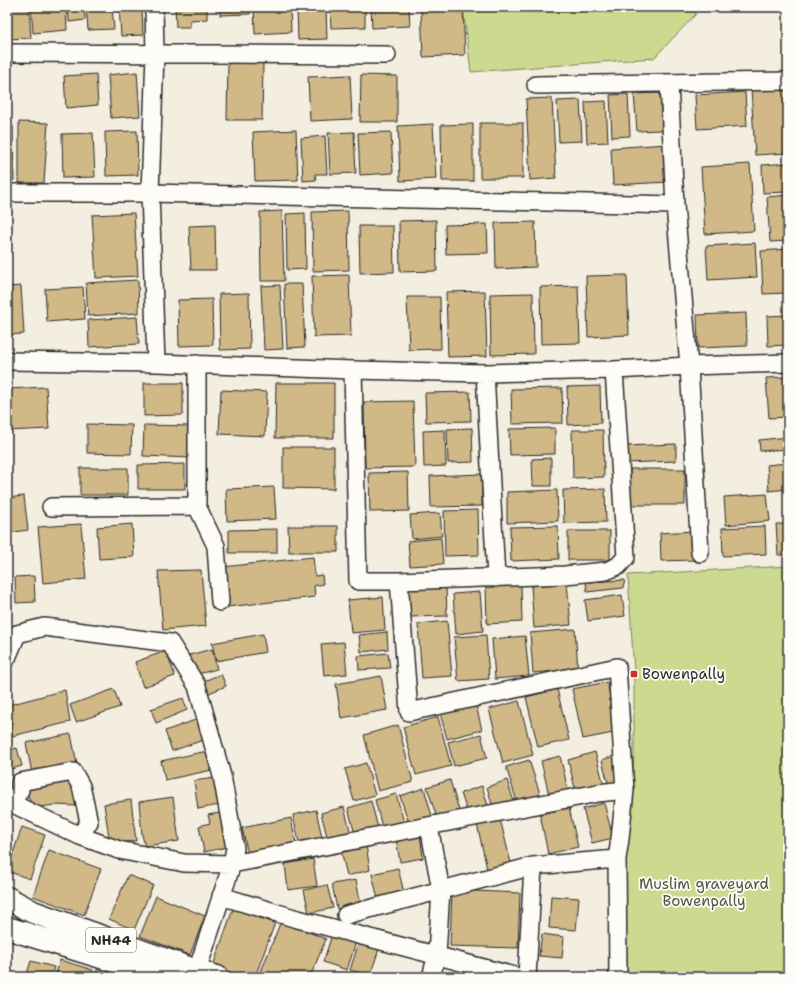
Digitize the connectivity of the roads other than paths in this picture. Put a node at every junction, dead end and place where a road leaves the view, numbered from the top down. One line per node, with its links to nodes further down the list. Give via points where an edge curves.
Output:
1 (154, 7): 3 (street)
2 (7, 53): 3 (street)
3 (155, 54): 4 (street); 9 (street)
4 (387, 55)
5 (788, 81): 6 (street)
6 (669, 83): 7 (street); 10 (street)
7 (536, 85)
8 (7, 193): 9 (street)
9 (150, 193): 10 (street); 12 (street)
10 (675, 205): 15 (street)
11 (7, 361): 12 (street)
12 (156, 362): 14 (street)
13 (788, 363): 15 (street)
14 (197, 364): 16 (street); 19 (street)
15 (689, 366): 17 (street); 21 (street)
16 (353, 370): 18 (street); 23 (street, via 358,581)
17 (614, 370): 18 (street); 22 (street, via 626,557 618,566 606,571)
18 (485, 373): 22 (street)
19 (197, 506): 20 (street); 24 (street, via 216,546)
20 (51, 507)
21 (700, 553)
22 (496, 578): 23 (street)
23 (399, 580): 27 (street, via 409,712 617,667)
24 (220, 602)
25 (12, 630): 26 (street); 32 (street, via 44,627 170,643 197,686 222,776 235,848)
26 (7, 658)
27 (625, 790): 29 (street, via 598,793); 31 (street)
28 (10, 803): 30 (street); 30 (street, via 20,790 20,782 72,772 81,786 89,822)
29 (429, 827): 32 (street); 34 (street)
30 (80, 836): 32 (street, via 119,850 184,863)
31 (617, 859): 33 (street); 45 (street)
32 (232, 864): 35 (street)
33 (534, 866): 34 (street); 44 (street)
34 (440, 890): 37 (street); 39 (street)
35 (221, 896): 39 (street); 40 (street)
36 (7, 898): 40 (highway, NH44, via 33,912)
37 (346, 915)
38 (7, 928): 41 (highway, NH44)
39 (437, 955): 42 (street); 43 (street)
40 (207, 974)
41 (166, 977)
42 (431, 977)
43 (518, 977)
44 (527, 977)
45 (618, 977)

